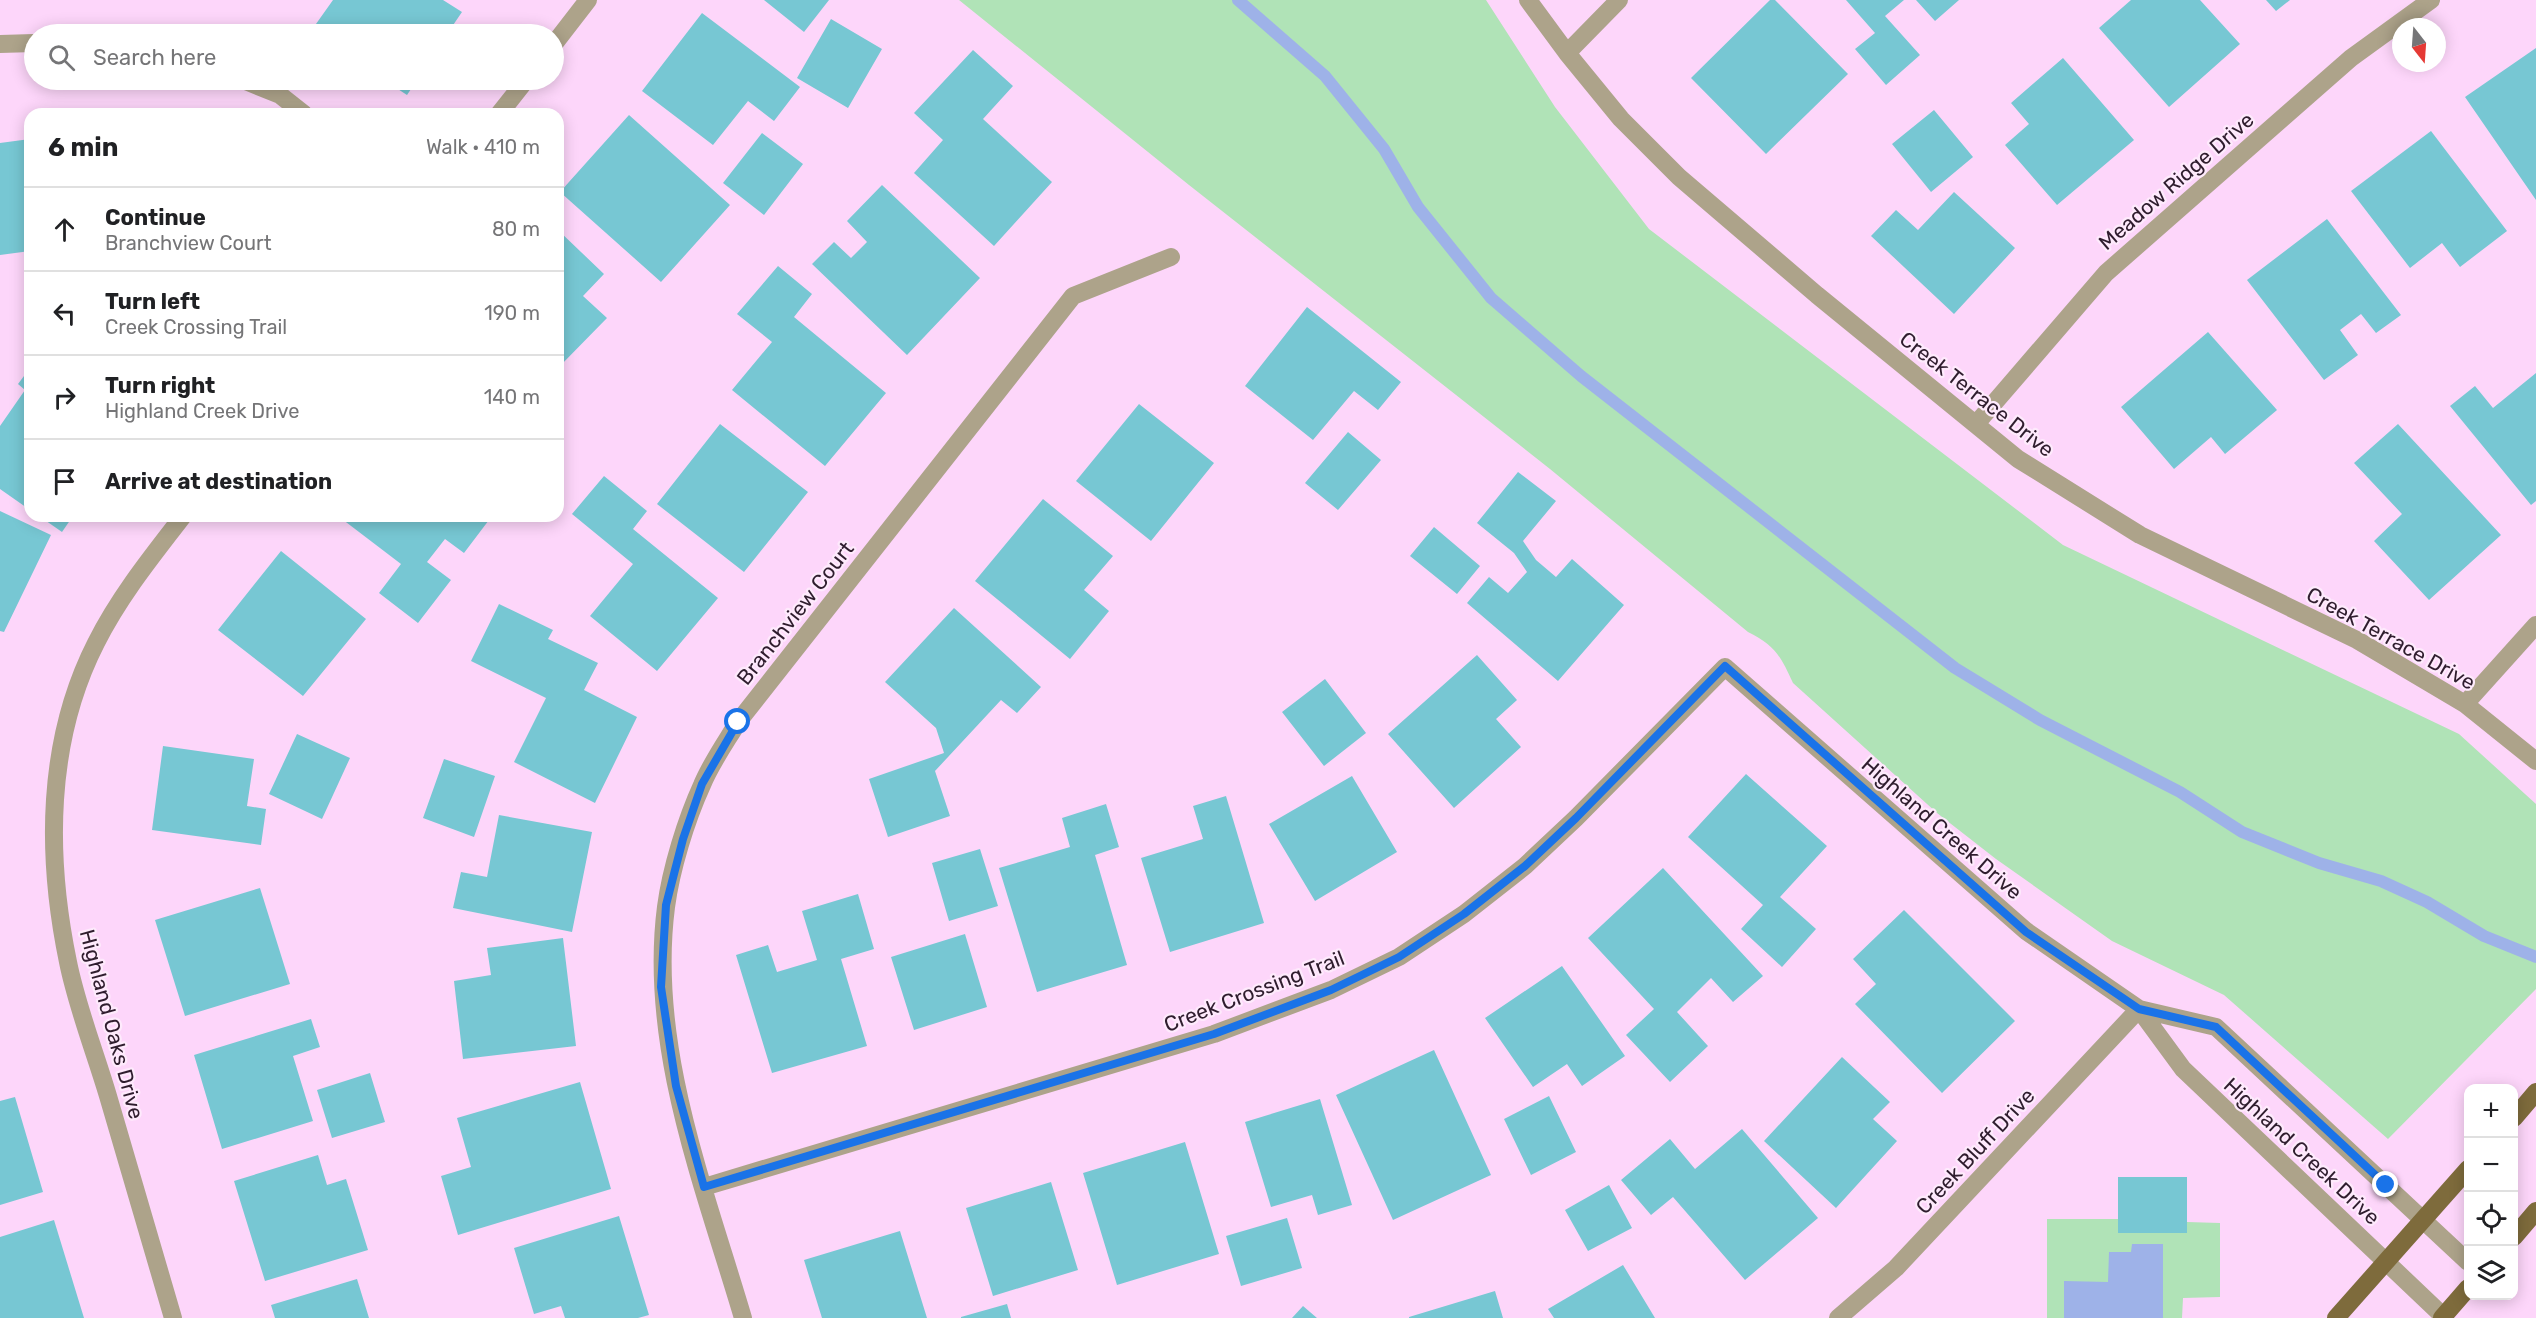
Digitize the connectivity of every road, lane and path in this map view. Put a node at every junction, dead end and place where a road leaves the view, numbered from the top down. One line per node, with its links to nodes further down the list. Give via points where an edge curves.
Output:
1 (588, 0): 5 (street)
2 (1528, 0): 8 (street, Creek Terrace Drive)
3 (1619, 0): 8 (street)
4 (2431, 0): 14 (street, Meadow Ridge Drive, via 2351,58 2106,273)
5 (564, 31)
6 (0, 44): 7 (street)
7 (24, 44)
8 (1567, 53): 14 (street, Creek Terrace Drive, via 1621,119 1679,177)
9 (266, 90): 11 (street)
10 (518, 90): 12 (street)
11 (296, 108)
12 (504, 108)
13 (1172, 257): 24 (street, Branchview Court, via 1073,296 738,722 702,784 666,905 661,987 676,1086)
14 (1976, 424): 18 (street, Creek Terrace Drive, via 2018,459 2140,535 2357,640)
15 (178, 522): 32 (street, Highland Oaks Drive, via 145,564 96,643 76,691 60,754 54,807 54,871 68,963)
16 (2536, 625): 18 (street)
17 (1725, 666): 20 (street, Highland Creek Drive, via 2026,932); 24 (street, Creek Crossing Trail, via 1525,866 1464,914 1399,957 1331,990 1214,1034)
18 (2465, 704): 19 (street, Creek Terrace Drive)
19 (2536, 760)
20 (2139, 1009): 26 (street, Highland Creek Drive, via 2216,1027); 29 (street, Highland Creek Drive, via 2183,1070); 34 (street, Creek Bluff Drive, via 1896,1268)
21 (2536, 1092): 22 (main road)
22 (2518, 1113)
23 (2464, 1175): 26 (main road)
24 (704, 1187): 33 (street, Branchview Court)
25 (2536, 1211): 27 (main road)
26 (2424, 1219): 28 (street, Highland Creek Drive); 29 (main road)
27 (2518, 1232)
28 (2464, 1257)
29 (2386, 1262): 31 (street, Highland Creek Drive); 35 (main road)
30 (2464, 1293): 31 (main road)
31 (2442, 1317)
32 (173, 1318)
33 (743, 1318)
34 (1838, 1318)
35 (2336, 1318)

